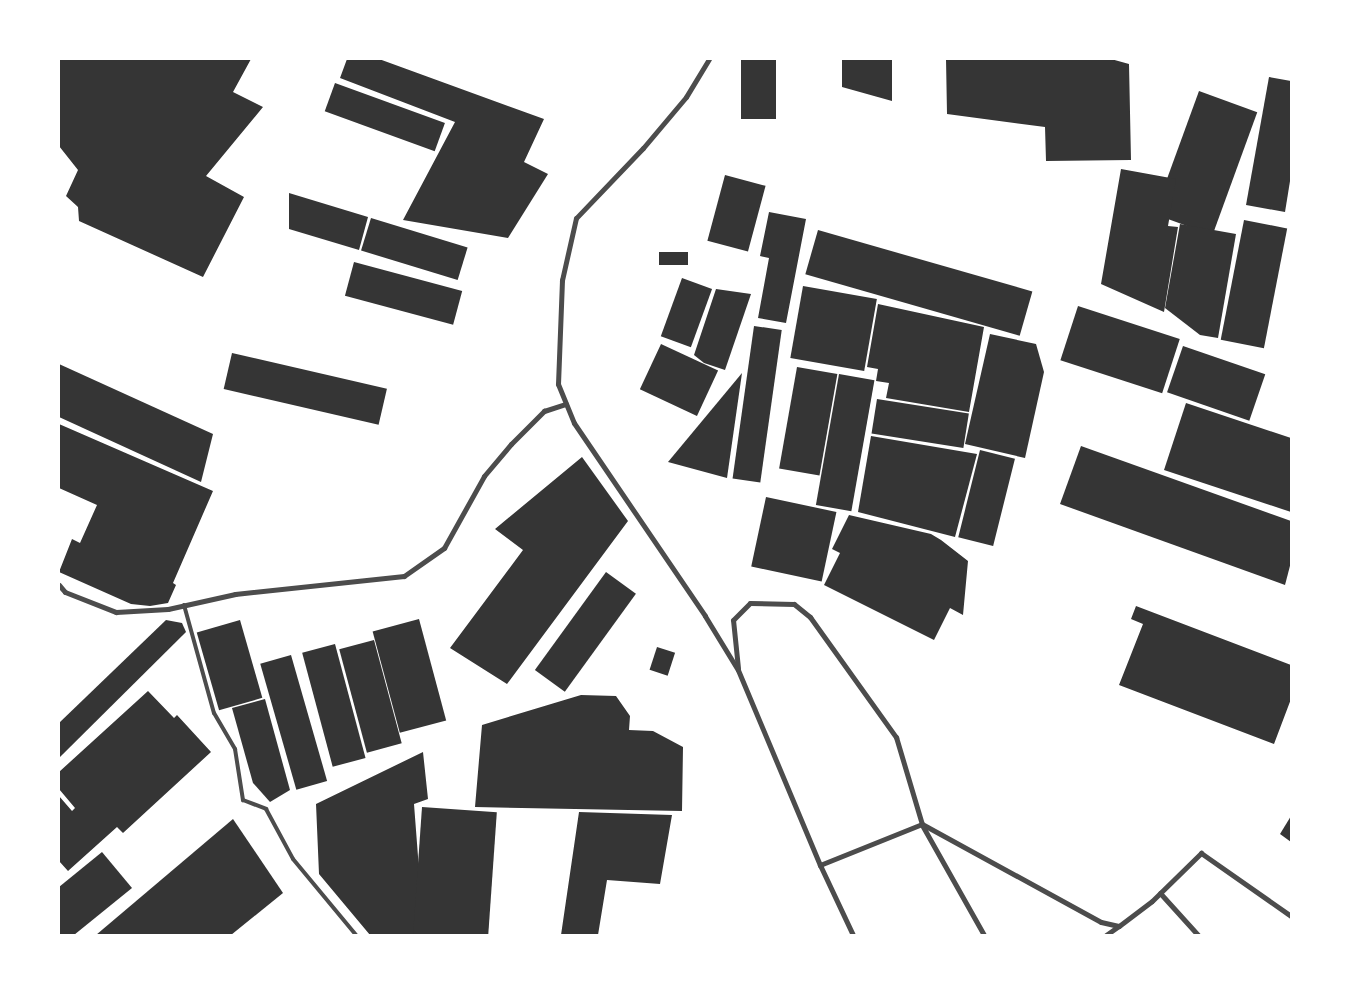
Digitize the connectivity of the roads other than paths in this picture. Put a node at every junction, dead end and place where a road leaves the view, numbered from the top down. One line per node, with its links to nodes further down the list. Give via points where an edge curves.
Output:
1 (709, 59): 2 (street, via 686,97 576,218 562,280 558,384)
2 (566, 404): 4 (street, via 544,411 511,444 484,476 444,548 404,576 236,594); 5 (street, via 574,423)
3 (59, 585): 4 (street, via 65,592 116,612)
4 (184, 605): 11 (lane, via 214,713 235,749 243,800 266,809 293,859)
5 (738, 670): 6 (street, via 733,620 750,603 794,604 810,617 896,737); 7 (street)
6 (922, 824): 7 (street); 10 (street, via 1101,922); 13 (street)
7 (820, 865): 12 (street)
8 (1160, 894): 9 (street, via 1201,853); 10 (street); 15 (street)
9 (1291, 916)
10 (1119, 926): 14 (street)
11 (356, 935)
12 (853, 935)
13 (984, 935)
14 (1106, 935)
15 (1198, 935)

